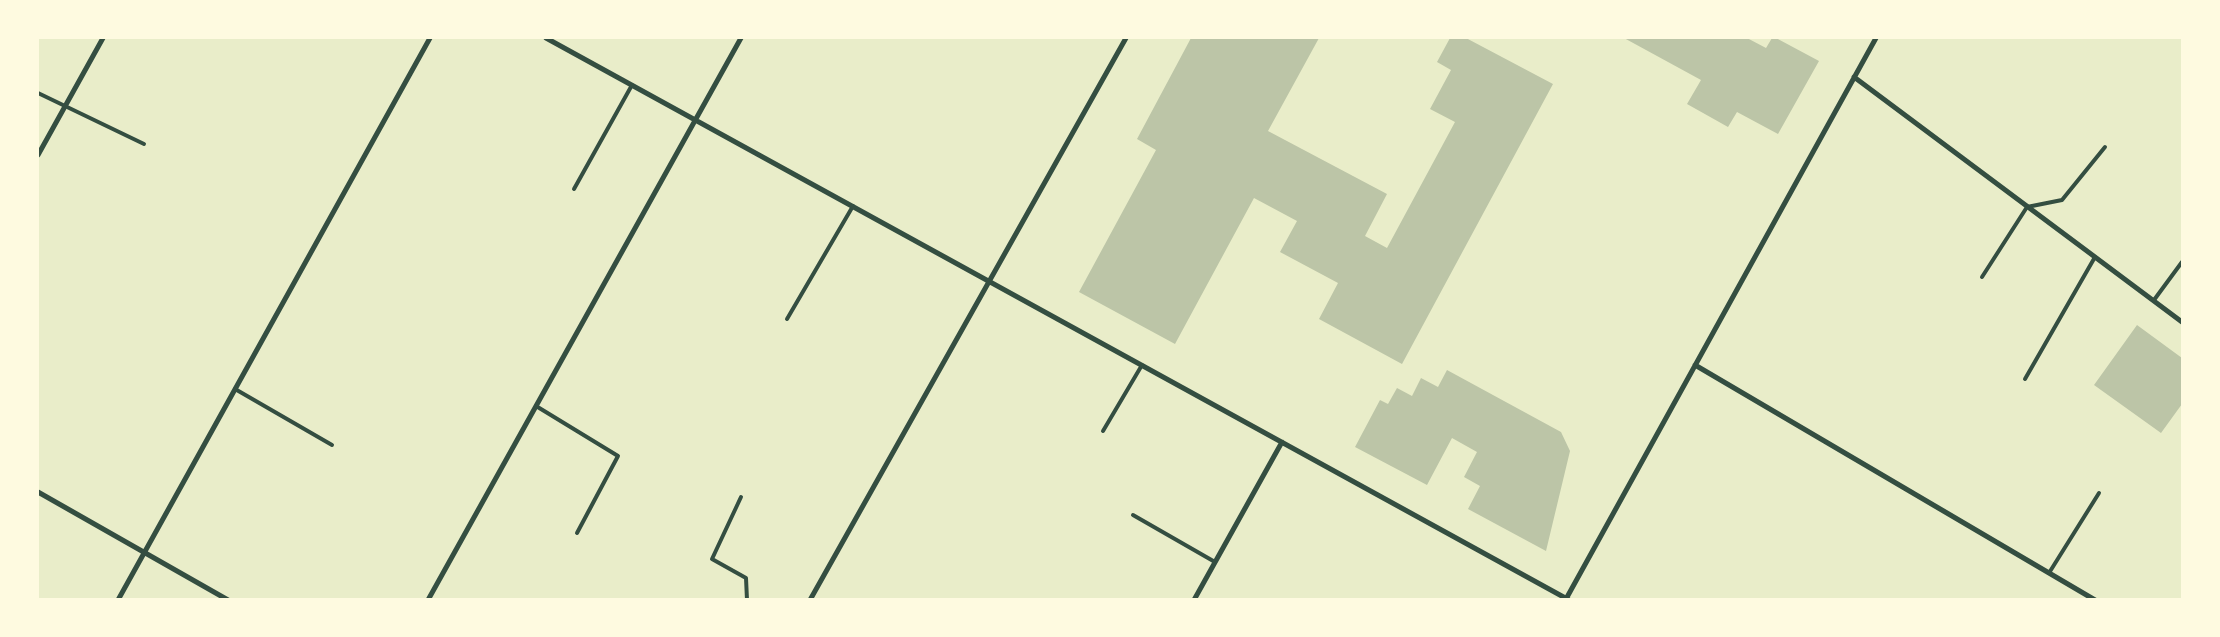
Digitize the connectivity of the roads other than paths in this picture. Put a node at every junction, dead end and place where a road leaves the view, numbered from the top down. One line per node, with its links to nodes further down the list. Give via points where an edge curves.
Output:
1 (103, 38): 10 (street)
2 (430, 38): 28 (street)
3 (546, 38): 8 (street)
4 (741, 38): 11 (street)
5 (1126, 38): 21 (street)
6 (1876, 38): 7 (street)
7 (1854, 78): 17 (street); 26 (street)
8 (632, 85): 11 (street); 15 (lane)
9 (38, 93): 10 (lane)
10 (65, 106): 12 (lane); 14 (street)
11 (695, 120): 16 (street); 29 (street)
12 (144, 144)
13 (2105, 147): 17 (lane, via 2062,200)
14 (38, 155)
15 (574, 189)
16 (853, 206): 21 (street); 23 (lane)
17 (2027, 207): 18 (street); 20 (lane)
18 (2095, 257): 22 (street); 27 (lane)
19 (2182, 262): 22 (lane)
20 (1982, 277)
21 (989, 281): 25 (street); 46 (street)
22 (2154, 300): 24 (street)
23 (787, 319)
24 (2182, 322)
25 (1142, 365): 30 (lane); 31 (street)
26 (1695, 365): 40 (street); 41 (street)
27 (2025, 379)
28 (235, 389): 32 (lane); 38 (street)
29 (536, 406): 37 (lane, via 618,456); 44 (street)
30 (1103, 431)
31 (1282, 442): 39 (street); 41 (street)
32 (332, 445)
33 (38, 492): 38 (street)
34 (2099, 493): 40 (lane)
35 (741, 497): 45 (lane, via 712,559 746,578)
36 (1133, 515): 39 (lane)
37 (577, 533)
38 (144, 552): 42 (street); 43 (street)
39 (1215, 562): 47 (street)
40 (2049, 573): 48 (street)
41 (1567, 599)
42 (118, 600)
43 (228, 600)
44 (428, 600)
45 (747, 600)
46 (810, 600)
47 (1194, 600)
48 (2095, 600)

